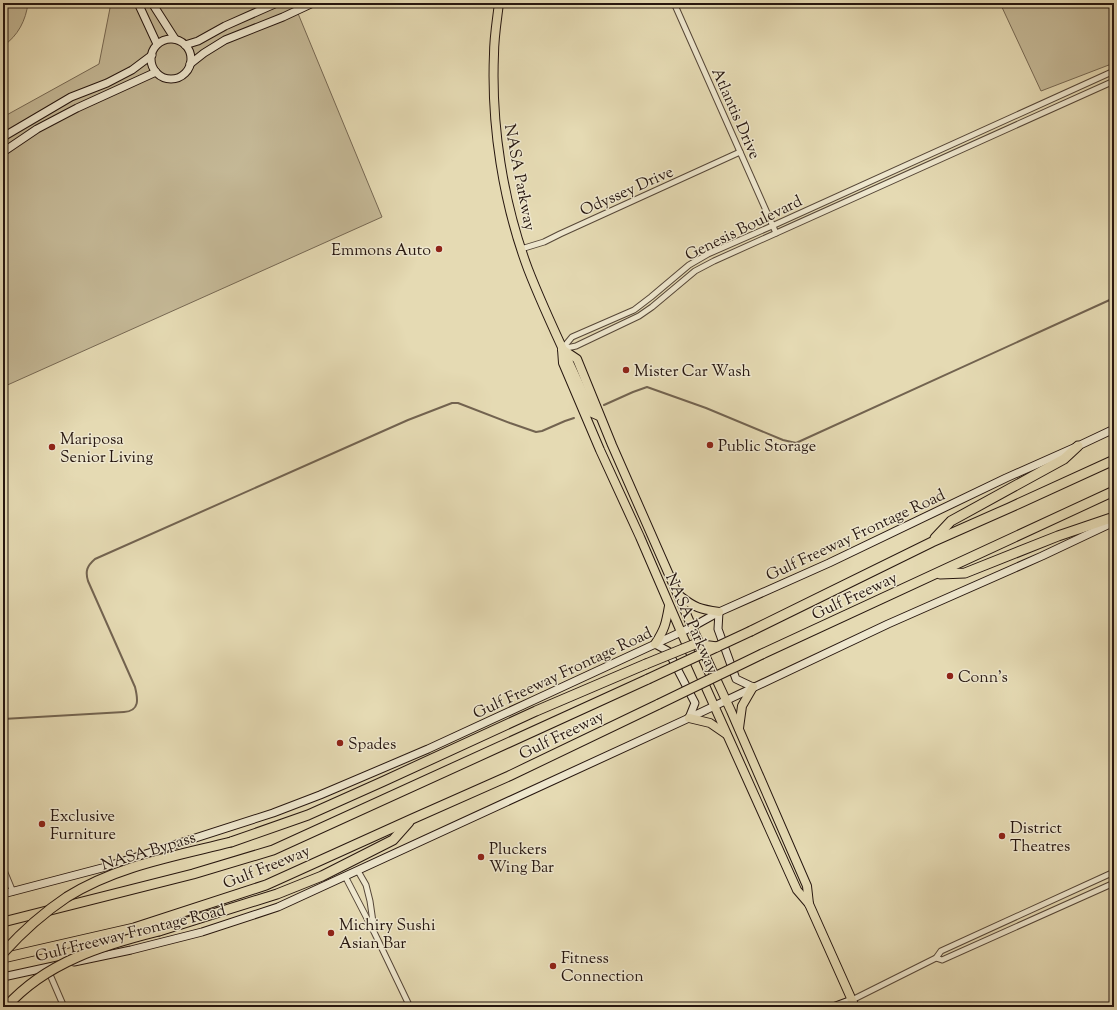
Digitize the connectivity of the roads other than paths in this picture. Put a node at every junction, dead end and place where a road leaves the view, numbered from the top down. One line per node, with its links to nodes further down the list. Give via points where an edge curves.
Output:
1 (138, 3): 8 (main road)
2 (152, 3): 7 (main road)
3 (277, 3): 9 (main road)
4 (313, 3): 11 (main road, via 225,40)
5 (499, 3): 24 (main road, NASA Parkway, via 493,82 496,123 505,186)
6 (674, 3): 18 (street, Atlantis Drive)
7 (175, 39): 8 (main road); 9 (main road)
8 (158, 44): 10 (main road)
9 (185, 45): 11 (main road, via 189,51)
10 (152, 55): 13 (main road, via 151,61); 15 (main road, via 132,70 71,97)
11 (190, 64): 13 (main road, via 182,75 176,78 162,76)
12 (1114, 71): 16 (street, Genesis Boulevard)
13 (156, 72): 17 (main road, via 77,108 37,129)
14 (1114, 81): 19 (street, Genesis Boulevard)
15 (3, 137)
16 (950, 146): 19 (street); 20 (street, Genesis Boulevard)
17 (3, 152)
18 (740, 152): 22 (street, Atlantis Drive); 24 (street, Odyssey Drive, via 544,242)
19 (953, 154): 21 (street, Genesis Boulevard)
20 (862, 185): 21 (street); 22 (street, Genesis Boulevard)
21 (865, 193): 23 (street, Genesis Boulevard)
22 (772, 226): 23 (street, Atlantis Drive); 25 (street, Genesis Boulevard, via 698,259 634,310 572,337)
23 (776, 233): 25 (street, Genesis Boulevard, via 703,266 633,319 576,346)
24 (522, 249): 25 (main road, NASA Parkway)
25 (562, 349): 27 (main road, NASA Parkway, via 577,359); 29 (main road, NASA Parkway, via 563,363)
26 (1114, 429): 28 (main road, Gulf Freeway Frontage Road)
27 (612, 445): 29 (main road); 36 (main road, NASA Parkway)
28 (1078, 446): 34 (highway, via 1064,459 951,521); 38 (main road, Gulf Freeway Frontage Road)
29 (600, 450): 37 (main road, NASA Parkway)
30 (1114, 460): 34 (highway, Gulf Freeway)
31 (1114, 491): 35 (highway, Gulf Freeway)
32 (1114, 517): 35 (highway, via 965,573)
33 (1114, 522): 43 (main road, Gulf Freeway Frontage Road)
34 (932, 542): 42 (highway, Gulf Freeway, bridge)
35 (934, 574): 49 (highway, Gulf Freeway, bridge, via 509,776)
36 (678, 595): 38 (main road, via 698,608); 39 (main road, NASA Parkway)
37 (670, 605): 40 (main road, NASA Parkway); 41 (main road, via 666,625)
38 (719, 612): 39 (main road, Gulf Freeway Frontage Road); 43 (main road, via 718,629 736,679)
39 (692, 627): 40 (main road, Gulf Freeway Frontage Road); 44 (main road, NASA Parkway)
40 (681, 632): 41 (main road, Gulf Freeway Frontage Road); 45 (main road, NASA Parkway)
41 (655, 644): 46 (main road, via 668,651 695,703); 56 (main road, Gulf Freeway Frontage Road, via 428,749 320,795 273,813 102,868)
42 (717, 647): 60 (highway, Gulf Freeway, bridge, via 273,850 193,874); 62 (highway, NASA Bypass, bridge, via 695,644 646,664 536,711 308,816 231,842 132,868 100,880 68,897 39,917)
43 (753, 687): 44 (main road, Gulf Freeway Frontage Road); 47 (main road, via 742,706)
44 (726, 700): 45 (main road, Gulf Freeway Frontage Road); 47 (main road, NASA Parkway)
45 (714, 705): 46 (main road, Gulf Freeway Frontage Road); 48 (main road, NASA Parkway)
46 (689, 718): 48 (main road, via 710,724); 51 (main road, Gulf Freeway Frontage Road)
47 (739, 730): 59 (main road, NASA Parkway, via 807,886)
48 (727, 734): 59 (main road, NASA Parkway, via 797,890)
49 (412, 818): 63 (highway, Gulf Freeway, via 266,885 134,928); 68 (highway, bridge, via 393,840 322,876 277,894 118,941 53,968 32,982)
50 (3, 868): 56 (street)
51 (358, 871): 53 (main road, Gulf Freeway Frontage Road); 61 (street, via 366,885)
52 (1114, 872): 54 (street)
53 (345, 876): 61 (street); 65 (main road, Gulf Freeway Frontage Road, via 278,907 202,932)
54 (1090, 883): 57 (street); 64 (street, via 941,952)
55 (1114, 884): 57 (street)
56 (13, 892): 58 (main road, Gulf Freeway Frontage Road)
57 (1095, 892): 64 (street, via 942,960)
58 (3, 894)
59 (809, 904): 67 (main road, NASA Parkway)
60 (3, 922)
61 (374, 932): 70 (street)
62 (3, 953)
63 (3, 958)
64 (936, 958): 67 (street)
65 (47, 967): 66 (main road, Gulf Freeway Frontage Road); 69 (street)
66 (3, 977)
67 (853, 1003): 71 (main road)
68 (6, 1007)
69 (64, 1007)
70 (410, 1007)
71 (833, 1007)

